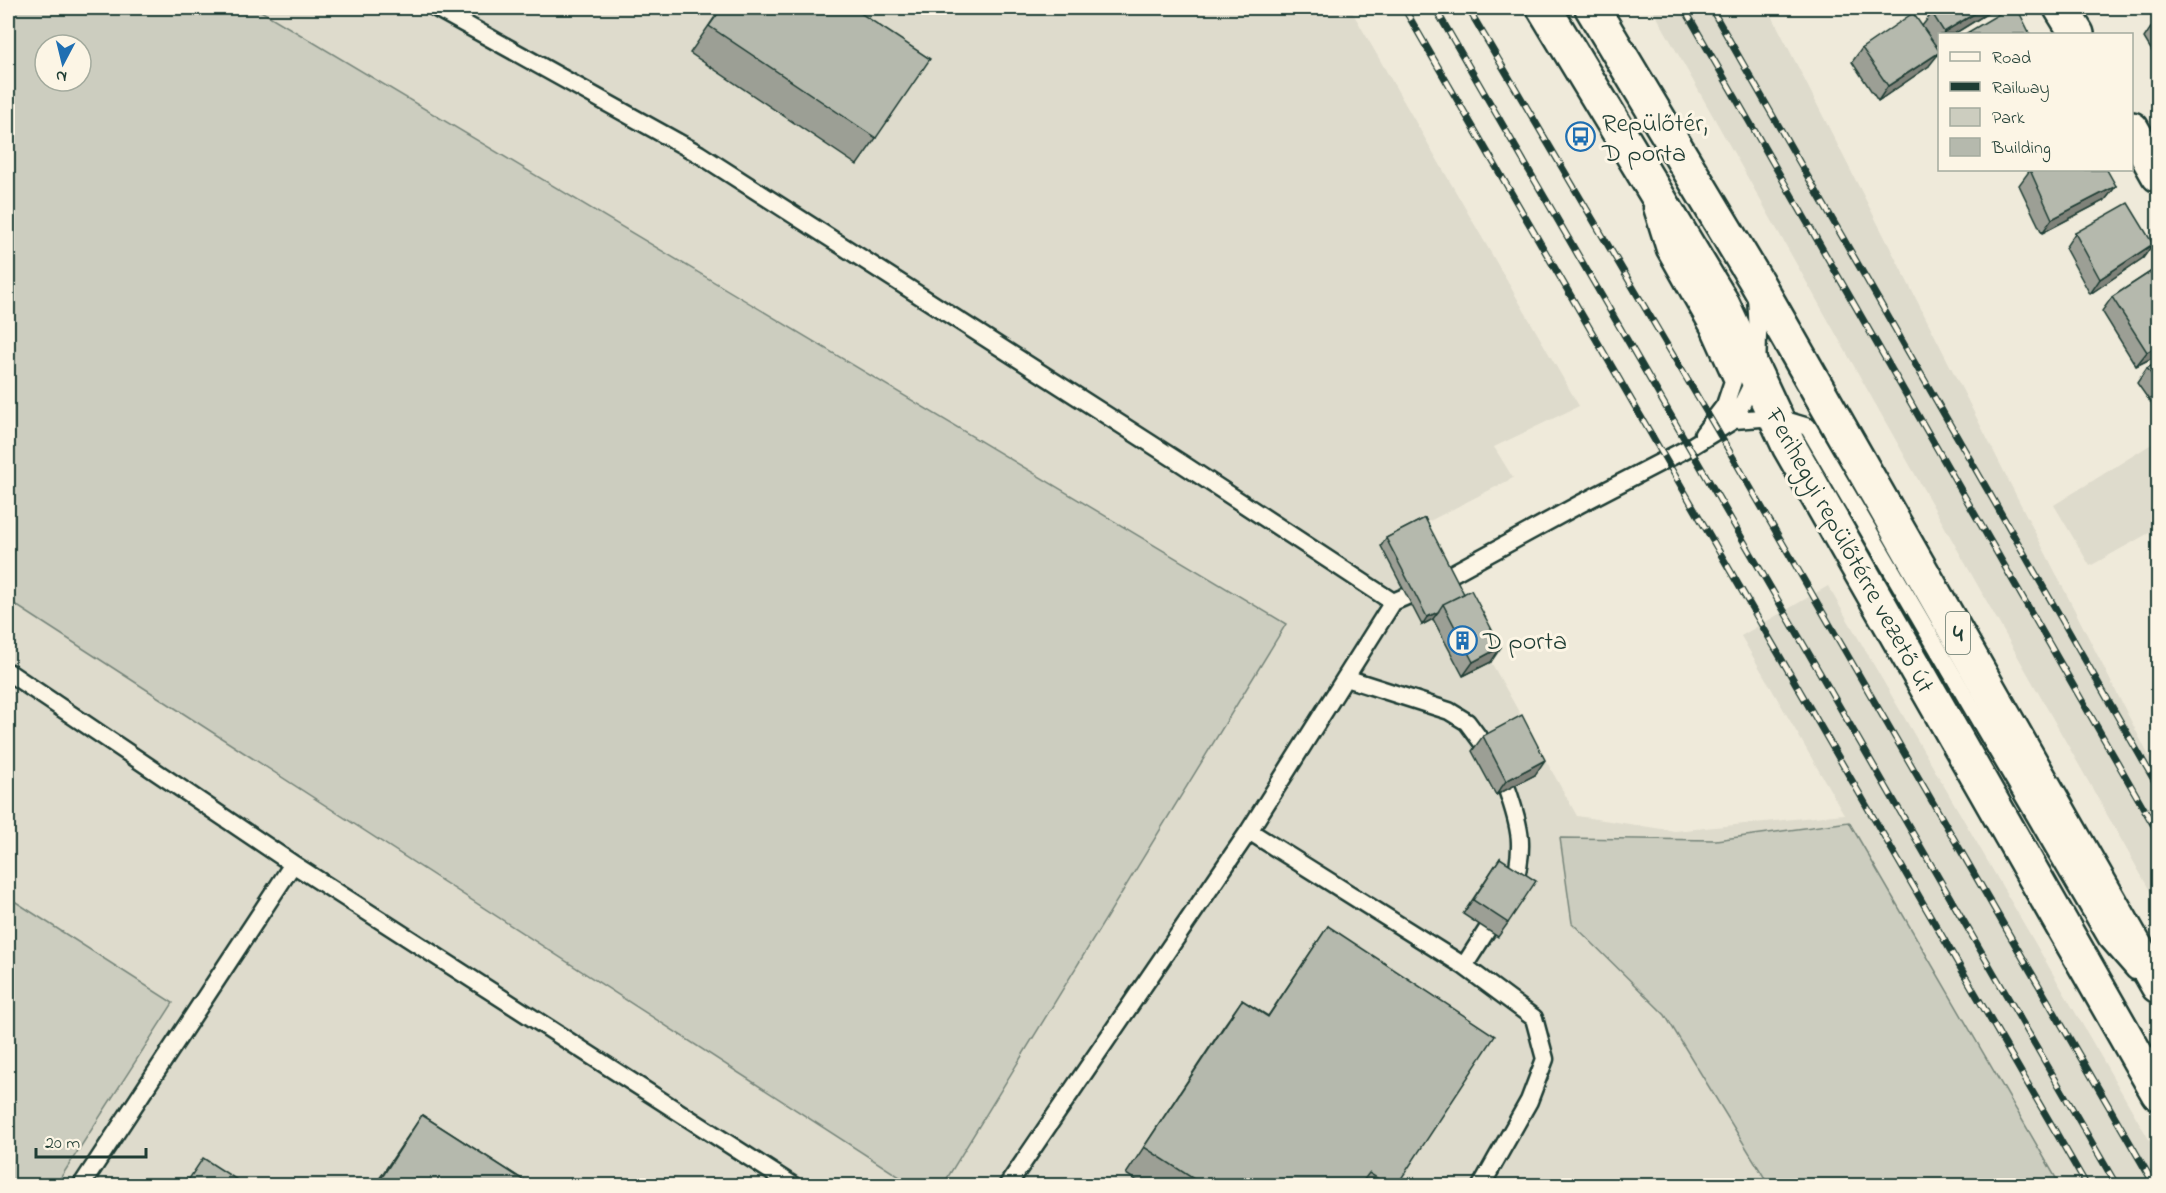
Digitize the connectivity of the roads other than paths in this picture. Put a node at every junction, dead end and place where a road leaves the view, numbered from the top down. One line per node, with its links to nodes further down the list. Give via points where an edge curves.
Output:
1 (436, 8): 16 (lane, via 699,154 1400,599)
2 (1544, 8): 7 (main road, Ferihegyi repülőtérre vezető út / 4)
3 (1592, 8): 9 (main road, Ferihegyi repülőtérre vezető út / 4)
4 (2061, 8): 5 (main road)
5 (2076, 33)
6 (2133, 131): 8 (main road)
7 (1640, 165): 10 (main road, Ferihegyi repülőtérre vezető út / 4, via 1720,301); 13 (lane, via 1665,250 1709,328 1733,381 1725,405)
8 (2158, 175)
9 (1756, 281): 10 (lane); 24 (main road, Ferihegyi repülőtérre vezető út / 4)
10 (1757, 374): 11 (main road, Ferihegyi repülőtérre vezető út / 4); 12 (lane)
11 (1775, 417): 12 (lane); 25 (lane, via 1808,427 2107,939); 26 (main road, Ferihegyi repülőtérre vezető út / 4)
12 (1734, 420): 13 (lane)
13 (1695, 444): 14 (lane)
14 (1446, 577)
15 (8, 672): 20 (lane)
16 (1346, 678): 17 (lane, via 1449,711 1467,722); 19 (lane)
17 (1484, 745)
18 (1507, 789): 21 (lane, via 1522,850)
19 (1249, 831): 23 (lane); 29 (lane)
20 (293, 864): 27 (lane); 28 (lane)
21 (1513, 888)
22 (1487, 930): 23 (lane)
23 (1464, 966): 30 (lane, via 1534,1018 1545,1059 1529,1101)
24 (2158, 986)
25 (2158, 998)
26 (2158, 1093)
27 (81, 1185)
28 (794, 1185)
29 (1006, 1185)
30 (1481, 1185)

